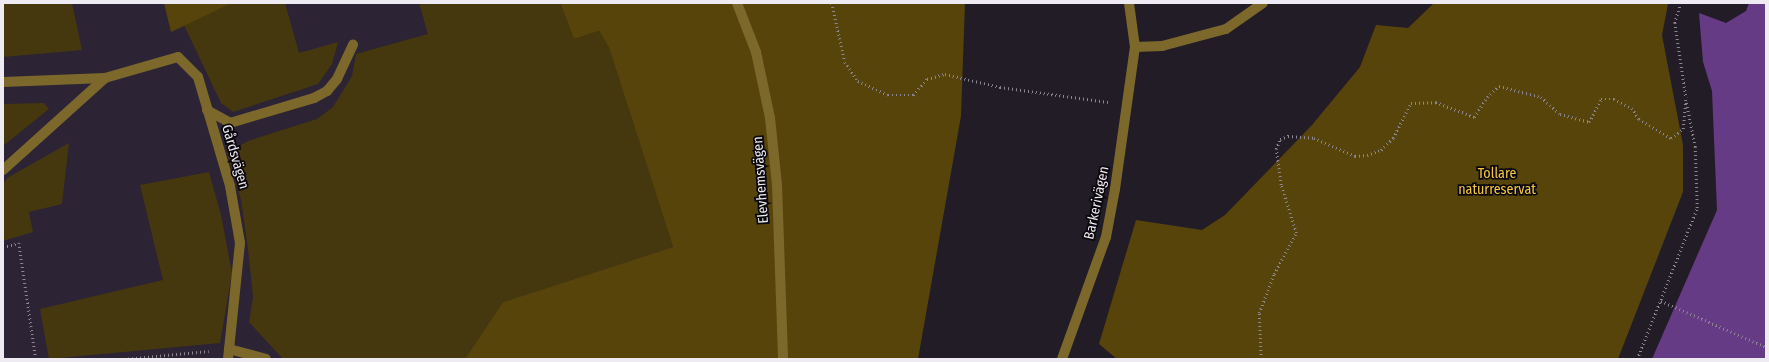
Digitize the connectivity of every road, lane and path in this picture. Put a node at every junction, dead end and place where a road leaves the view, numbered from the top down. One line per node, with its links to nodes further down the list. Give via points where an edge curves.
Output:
1 (737, 3): 21 (street, Elevhemsvägen, via 756,52 770,118 777,185)
2 (832, 3): 11 (path, via 845,62 858,81 888,95 913,95 927,80 945,74 1000,87)
3 (1129, 3): 7 (street, Barkerivägen)
4 (1263, 3): 7 (street, via 1226,29 1162,46)
5 (1681, 3): 10 (path, via 1675,23)
6 (353, 44): 12 (street, via 337,79 314,98 230,122)
7 (1135, 47): 22 (street, Barkerivägen, via 1106,237)
8 (105, 78): 9 (street, Gårdsvägen); 12 (street, Gårdsvägen, via 178,57 198,77); 13 (street, Gårdsvägen)
9 (3, 82)
10 (1686, 97): 15 (path, via 1695,147 1697,208); 23 (path, via 1683,130 1671,138 1639,119 1632,108 1614,99 1601,99 1589,122 1560,114 1541,97 1499,86 1487,97 1474,117 1436,102 1411,103 1393,138 1381,150 1367,155 1355,156 1314,138 1280,139 1276,149 1281,185 1296,233 1274,274 1260,313)
11 (1113, 103)
12 (207, 110): 17 (street, Gårdsvägen, via 230,186 240,243)
13 (3, 170)
14 (3, 247): 18 (path, via 19,243)
15 (1661, 301): 16 (path); 24 (path)
16 (1766, 348)
17 (229, 354): 19 (path); 20 (street)
18 (36, 359)
19 (124, 359)
20 (266, 359)
21 (783, 359)
22 (1062, 359)
23 (1261, 359)
24 (1637, 359)

